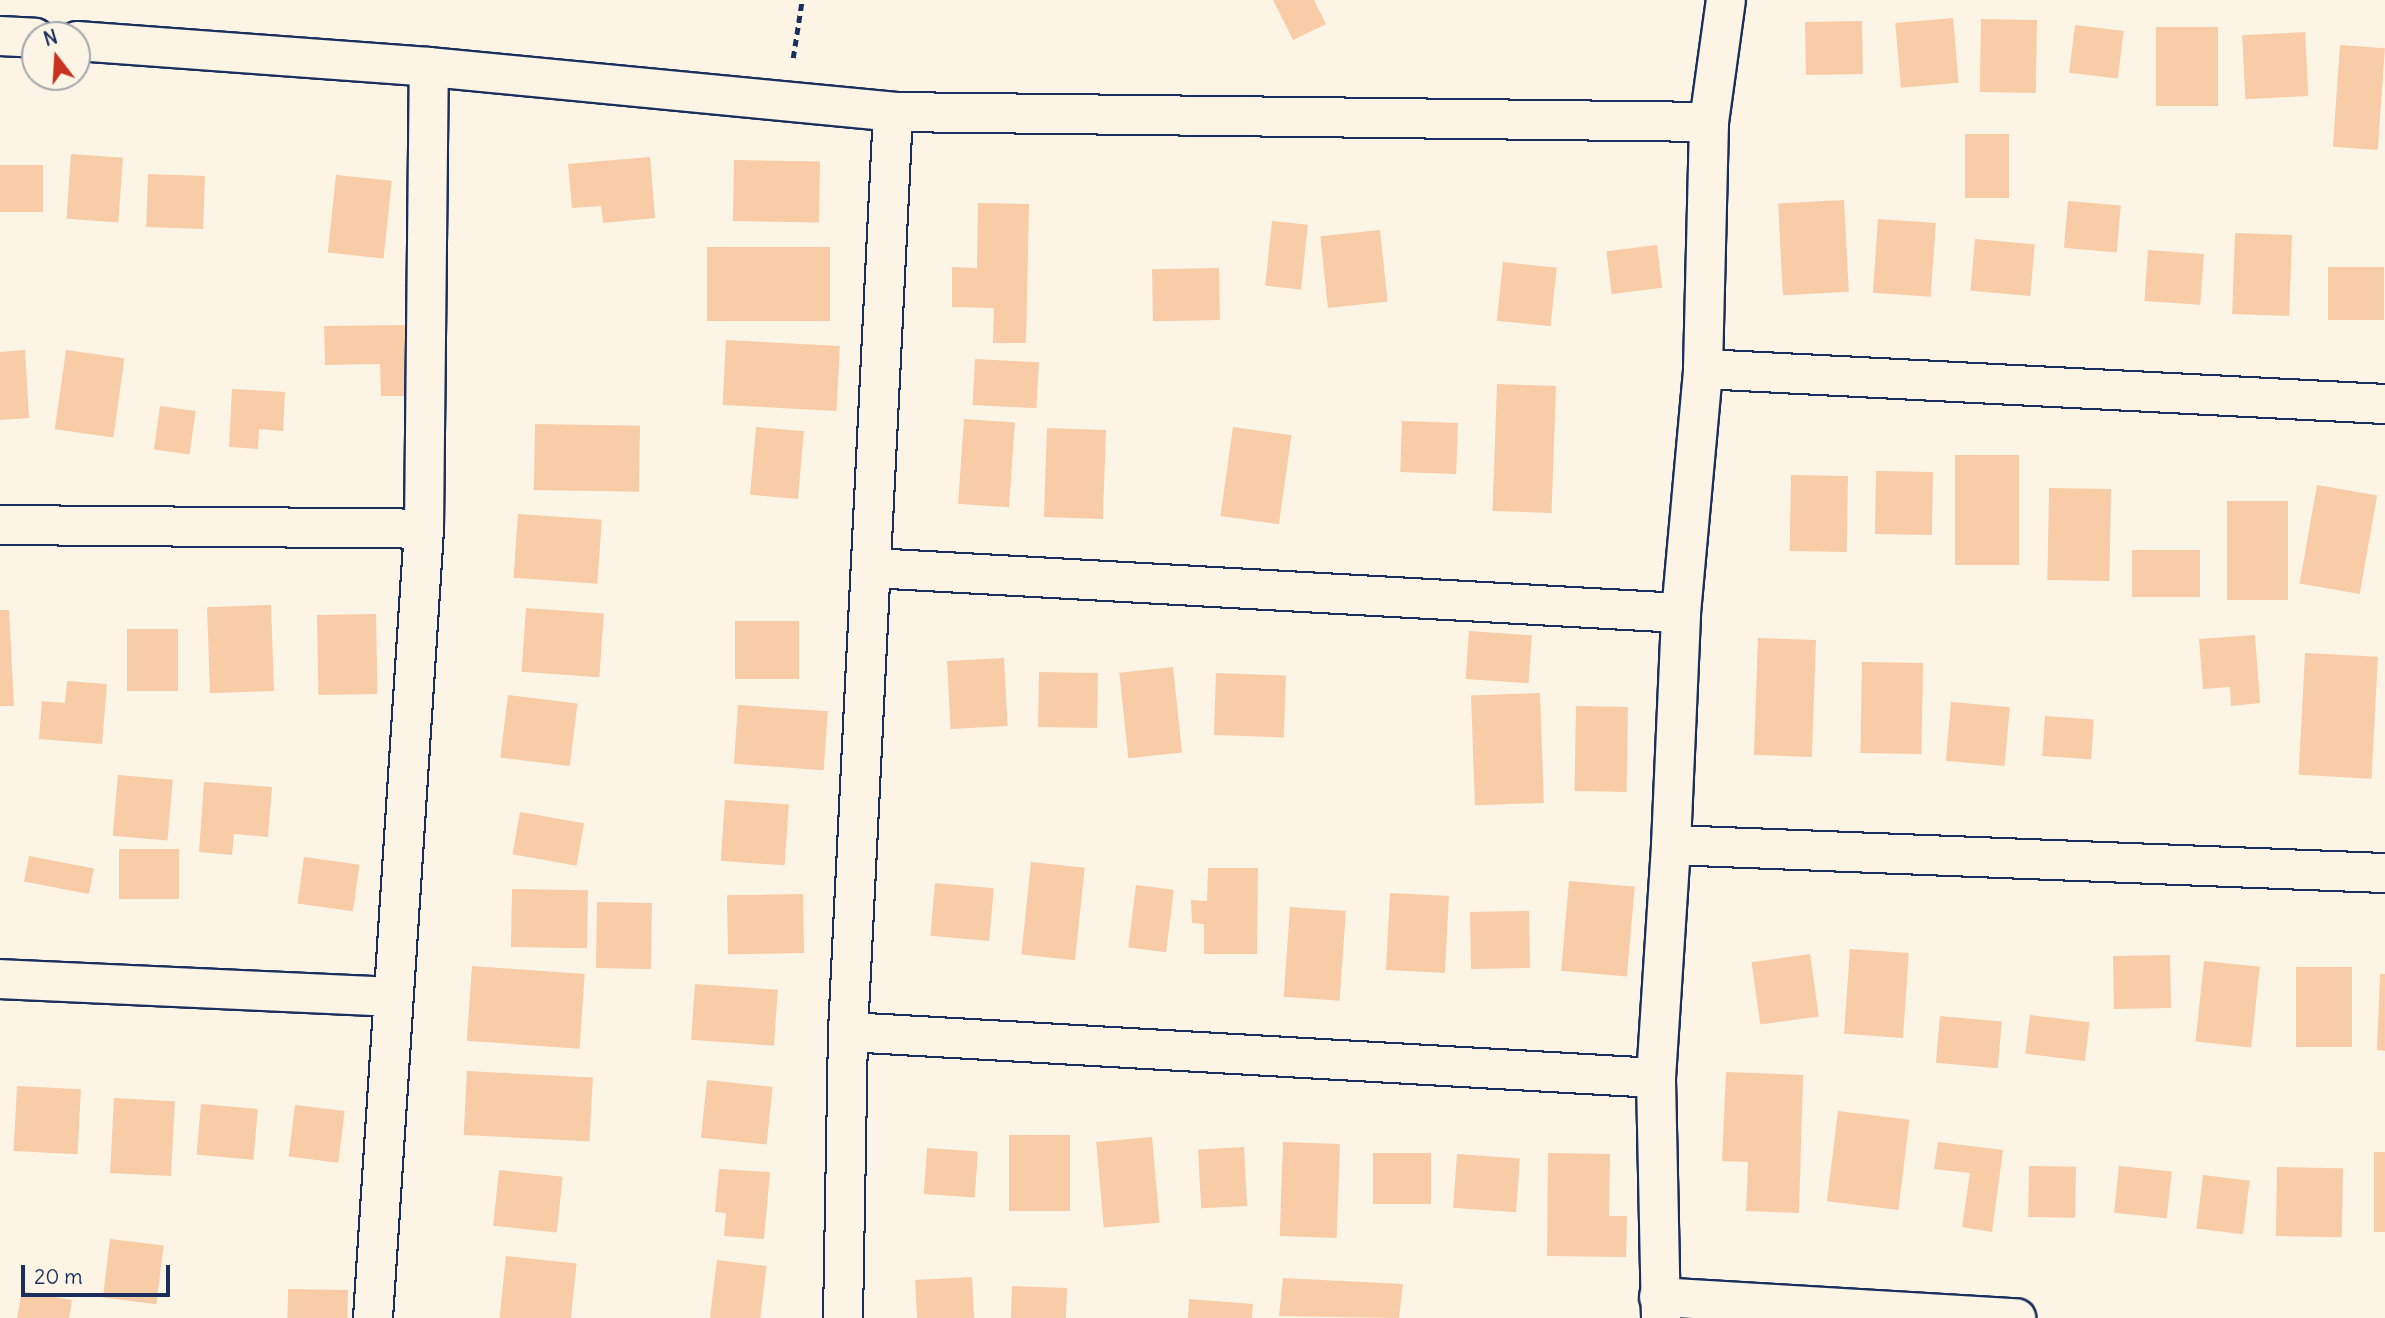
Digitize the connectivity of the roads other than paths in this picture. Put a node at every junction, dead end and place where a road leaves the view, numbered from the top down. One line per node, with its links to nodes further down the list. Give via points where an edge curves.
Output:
1 (1726, 0): 7 (street)
2 (0, 36): 3 (street)
3 (21, 37)
4 (91, 42): 5 (street)
5 (429, 67): 6 (street); 11 (street)
6 (893, 112): 7 (street); 12 (street)
7 (1709, 122): 8 (street)
8 (1703, 369): 9 (street); 13 (street)
9 (2385, 404)
10 (0, 525): 11 (street)
11 (424, 529): 17 (street)
12 (873, 568): 13 (street); 18 (street)
13 (1681, 613): 14 (street)
14 (1671, 845): 15 (street); 19 (street)
15 (2385, 873)
16 (0, 979): 17 (street)
17 (393, 996): 21 (street)
18 (848, 1032): 19 (street); 22 (street)
19 (1656, 1077): 20 (street)
20 (1660, 1308): 23 (street)
21 (373, 1318)
22 (844, 1318)
23 (2016, 1318)

